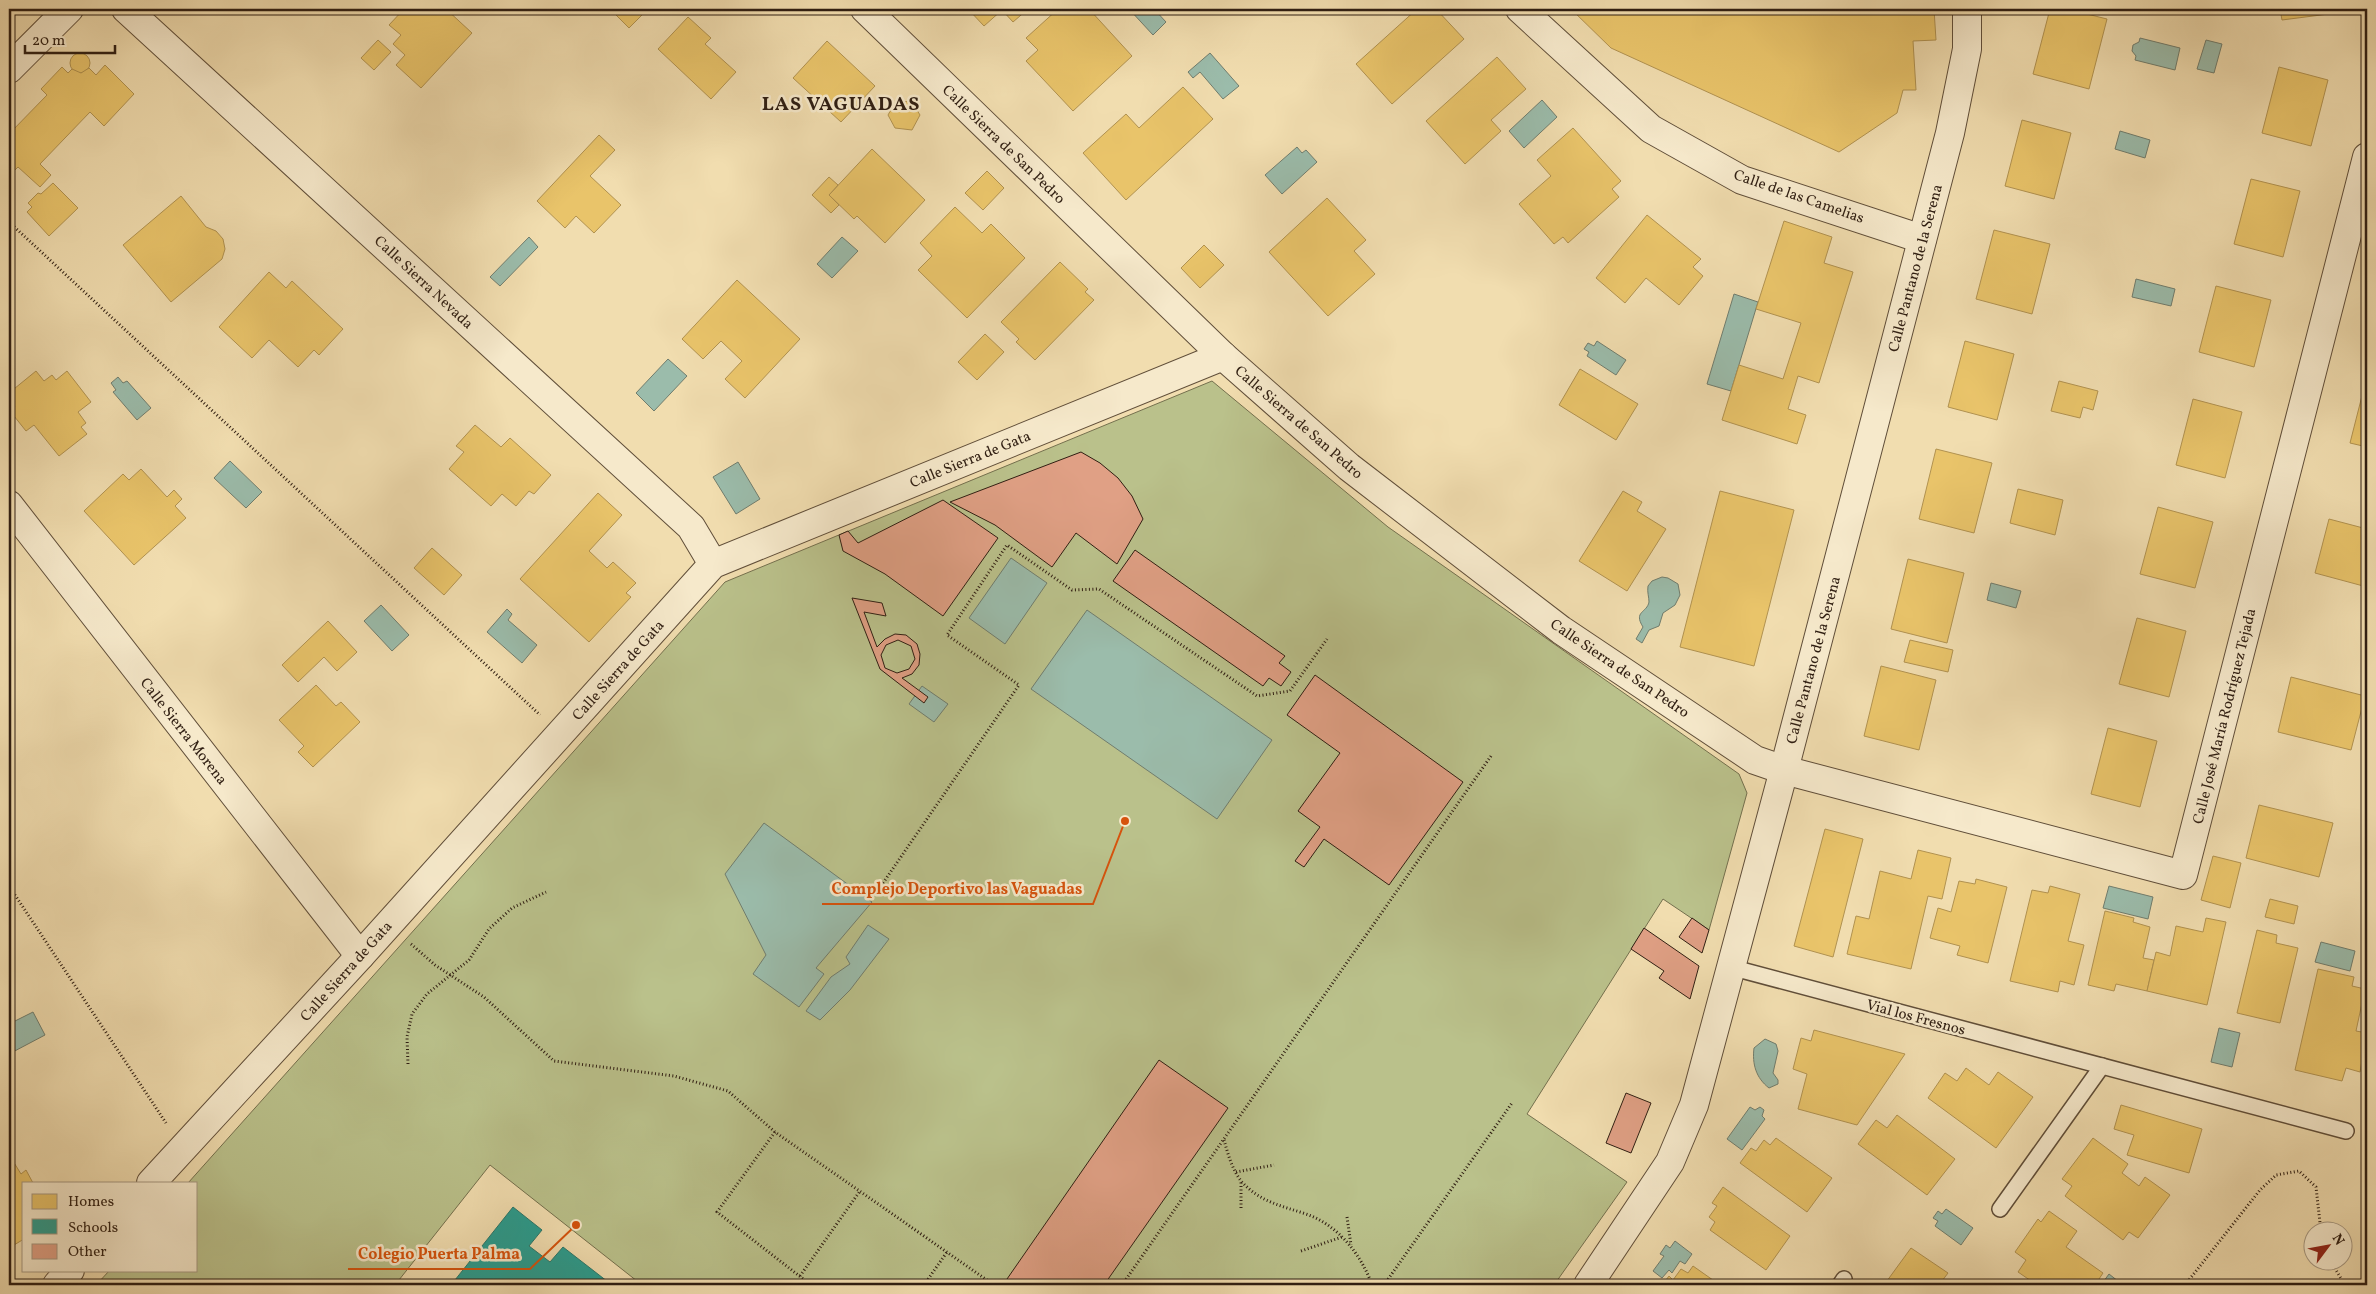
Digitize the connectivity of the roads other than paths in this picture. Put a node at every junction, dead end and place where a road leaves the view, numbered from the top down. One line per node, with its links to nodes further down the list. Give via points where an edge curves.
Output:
1 (69, 9): 6 (street)
2 (126, 9): 11 (street, Calle Sierra Nevada, via 690,527)
3 (865, 9): 9 (street, Calle Sierra de San Pedro)
4 (1520, 9): 8 (street, Calle de las Camelias, via 1651,129 1742,180)
5 (1967, 9): 8 (street, Calle Pantano de la Serena, via 1967,49 1950,133)
6 (9, 69)
7 (2367, 157): 12 (street, Calle José María Rodríguez Tejada, via 2183,875)
8 (1922, 239): 12 (street, Calle Pantano de la Serena)
9 (1223, 356): 11 (street, Calle Sierra de Gata); 12 (street, Calle Sierra de San Pedro, via 1348,467 1561,630 1755,760)
10 (9, 505): 13 (street, Calle Sierra Morena)
11 (713, 564): 13 (street, Calle Sierra de Gata)
12 (1784, 770): 14 (street, Calle Pantano de la Serena)
13 (360, 956): 17 (street, Calle Sierra de Gata)
14 (1730, 967): 15 (lane, Vial los Fresnos); 21 (street, Calle Pantano de la Serena, via 1694,1105 1670,1162)
15 (2102, 1066): 16 (lane, Vial los Fresnos); 18 (lane)
16 (2346, 1130)
17 (152, 1182)
18 (2000, 1208)
19 (68, 1272): 20 (street)
20 (57, 1285)
21 (1588, 1285)

